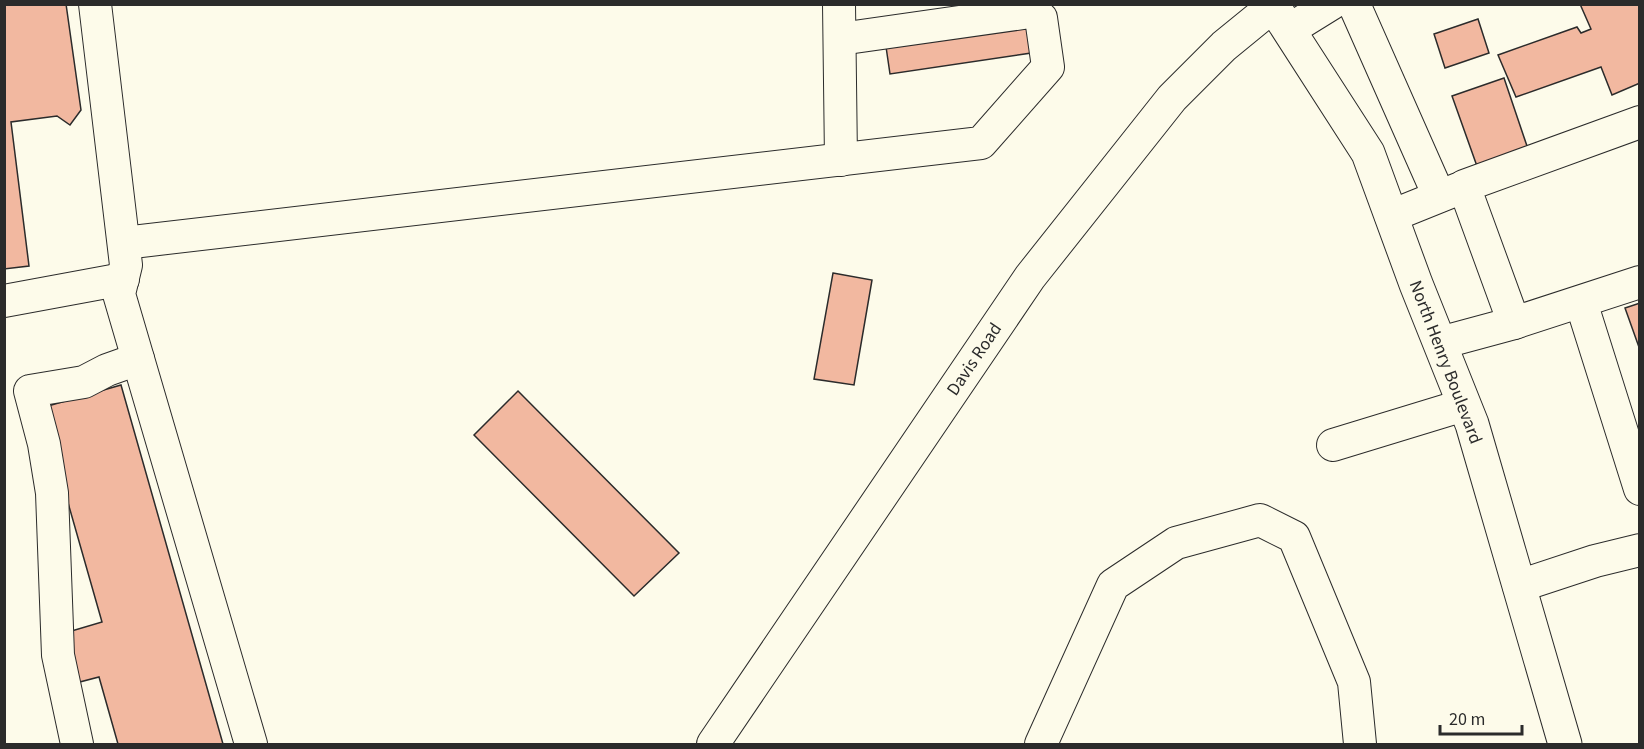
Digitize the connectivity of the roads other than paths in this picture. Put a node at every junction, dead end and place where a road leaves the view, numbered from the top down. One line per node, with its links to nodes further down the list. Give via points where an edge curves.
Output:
1 (95, 4): 11 (street)
2 (839, 4): 6 (street)
3 (1331, 4): 5 (street, Davis Road)
4 (1354, 4): 9 (street)
5 (1278, 14): 10 (main road, North Henry Boulevard, via 1368,153); 26 (street, Davis Road, via 1224,45 1172,98 1030,277)
6 (840, 39): 8 (street); 8 (street, via 1030,12 1041,18 1048,67 981,143)
7 (1640, 122): 9 (street)
8 (841, 160): 11 (street)
9 (1452, 191): 10 (street); 16 (street)
10 (1391, 216): 17 (main road, North Henry Boulevard)
11 (124, 243): 12 (street)
12 (123, 279): 14 (street); 18 (street, via 119,294)
13 (1640, 282): 15 (street)
14 (4, 302)
15 (1581, 302): 16 (street); 21 (street)
16 (1514, 323): 17 (street)
17 (1440, 343): 19 (main road, North Henry Boulevard)
18 (138, 359): 24 (street, via 84,382 30,391 52,493 58,655); 25 (street)
19 (1464, 405): 20 (street); 23 (main road, North Henry Boulevard)
20 (1333, 445)
21 (1640, 489)
22 (1640, 550): 23 (street)
23 (1519, 586): 29 (main road, North Henry Boulevard)
24 (77, 744)
25 (251, 744)
26 (713, 744)
27 (1041, 744): 28 (street, via 1113,585 1176,543 1260,520 1294,537 1354,682)
28 (1360, 744)
29 (1565, 744)

